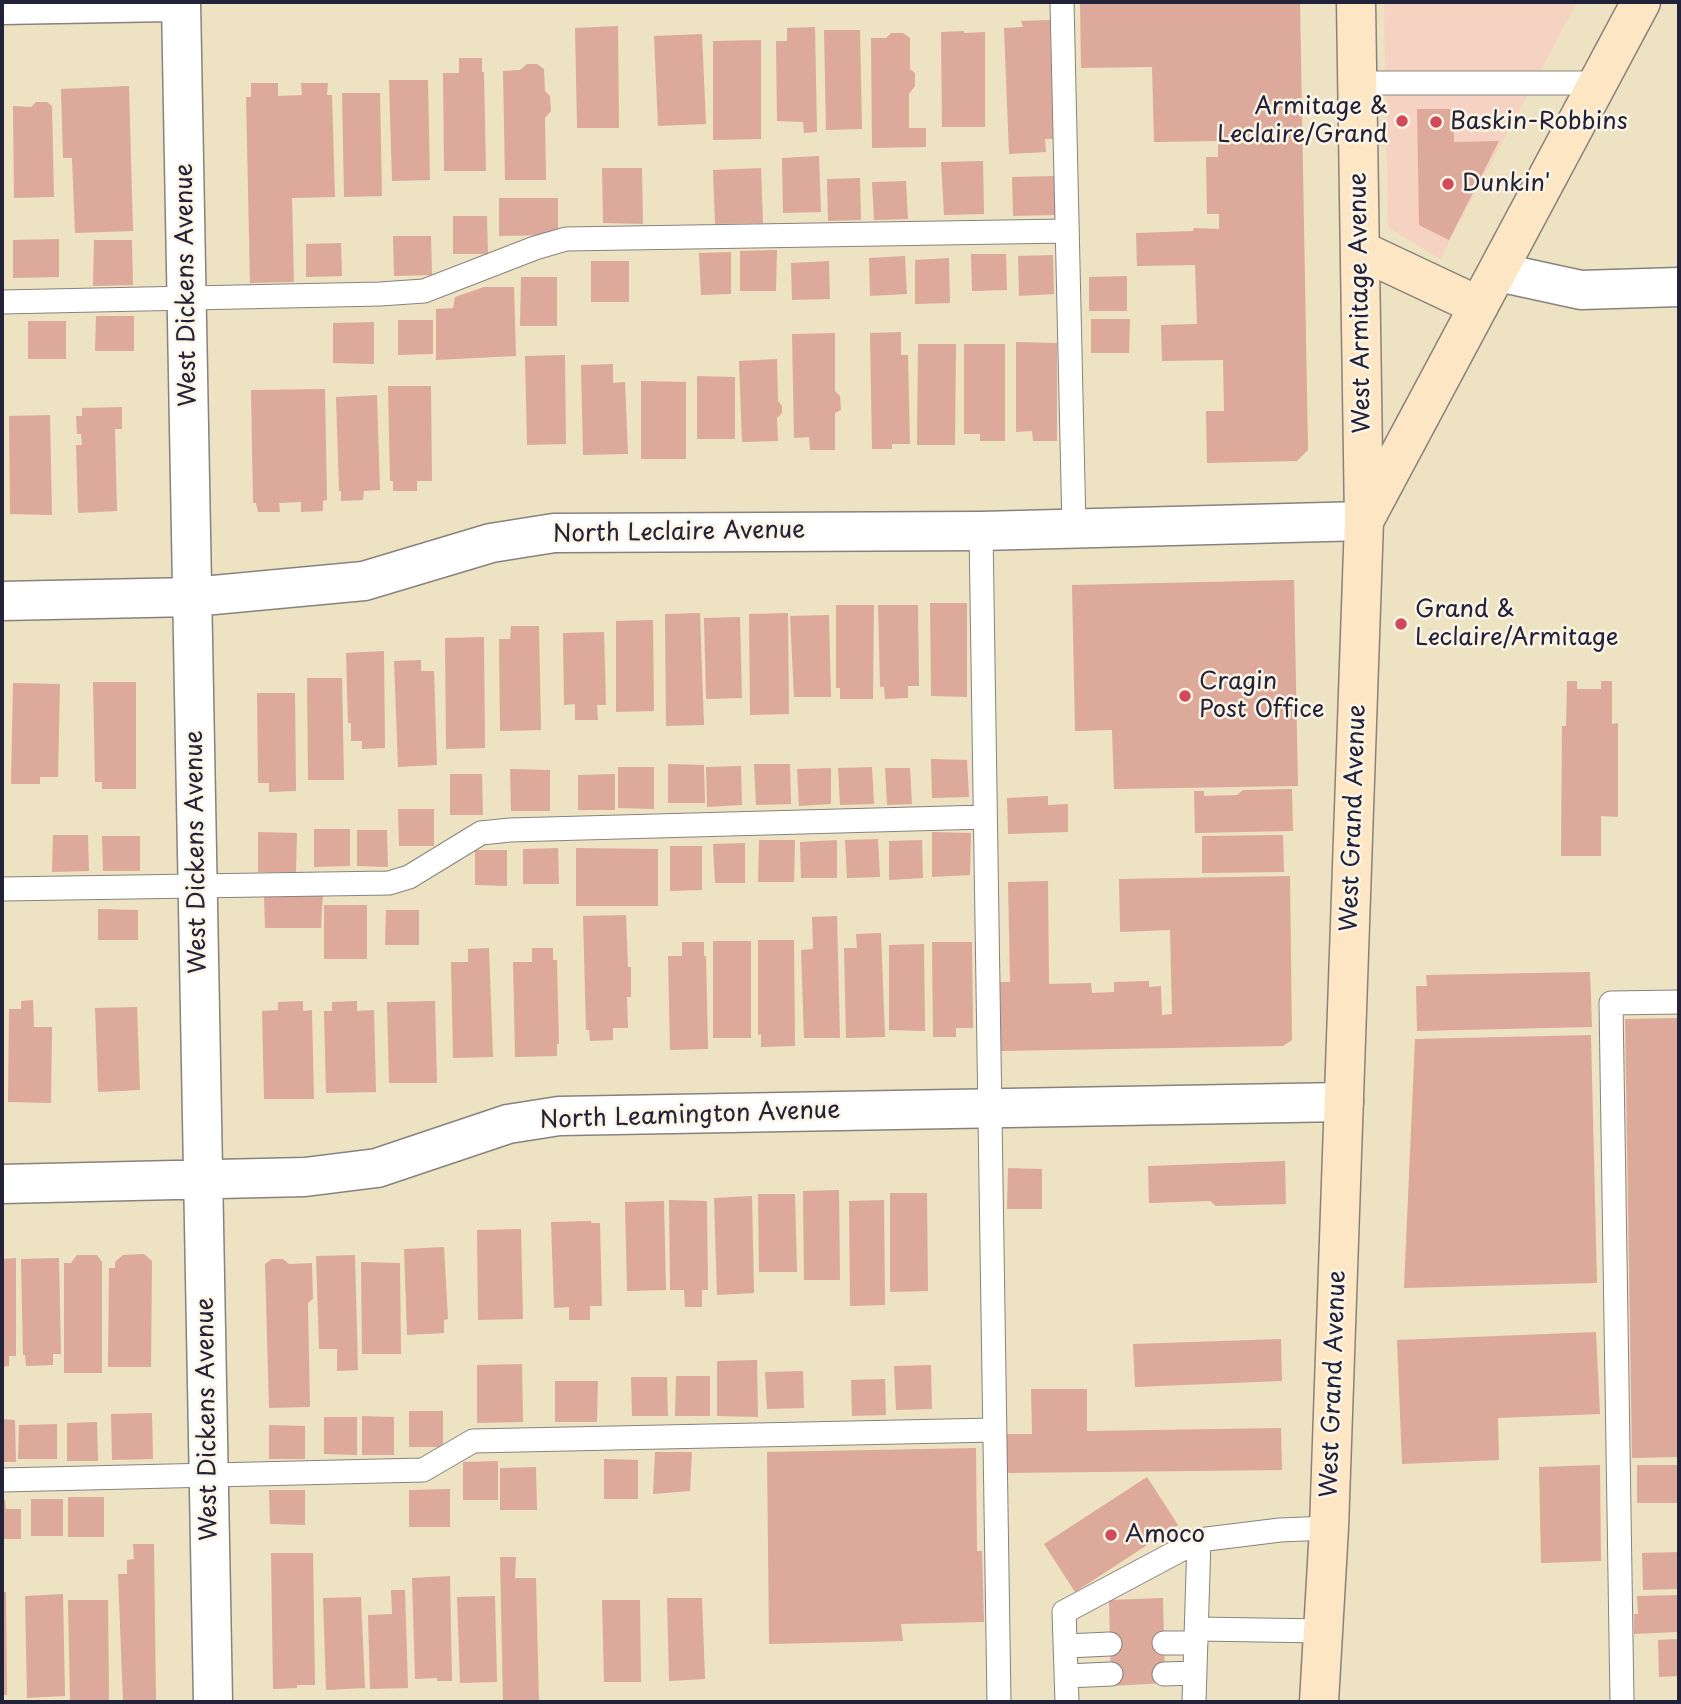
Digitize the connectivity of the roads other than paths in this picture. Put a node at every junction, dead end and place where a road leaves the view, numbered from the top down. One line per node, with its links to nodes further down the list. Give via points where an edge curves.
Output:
1 (170, 2): 6 (street)
2 (181, 2): 13 (street, West Dickens Avenue)
3 (1062, 2): 9 (lane)
4 (1356, 2): 7 (main road, West Armitage Avenue)
5 (1641, 2): 8 (main road, West Grand Avenue)
6 (2, 5)
7 (1357, 83): 8 (lane); 10 (main road, West Armitage Avenue)
8 (1598, 83): 11 (main road, West Grand Avenue)
9 (1067, 231): 13 (lane, via 566,239 424,292); 17 (lane)
10 (1360, 250): 15 (main road); 16 (main road, West Armitage Avenue)
11 (1498, 272): 12 (street, via 1581,290); 15 (main road, West Grand Avenue)
12 (1679, 287)
13 (187, 299): 14 (lane); 19 (street, West Dickens Avenue)
14 (2, 302)
15 (1479, 306): 16 (main road, West Grand Avenue)
16 (1364, 521): 17 (street, North Leclaire Avenue); 25 (main road, West Grand Avenue)
17 (1074, 528): 18 (street, North Leclaire Avenue)
18 (981, 531): 19 (street, North Leclaire Avenue, via 554,533 491,543 364,582); 21 (lane)
19 (192, 597): 20 (street, North Leclaire Avenue); 22 (street, West Dickens Avenue)
20 (2, 601)
21 (985, 817): 22 (lane, via 510,830 481,833 409,877 389,883); 26 (lane)
22 (198, 885): 23 (lane); 27 (street, West Dickens Avenue)
23 (2, 889)
24 (1679, 1002): 48 (lane, via 1611,1003)
25 (1344, 1102): 26 (street, North Leamington Avenue); 32 (main road, West Grand Avenue)
26 (990, 1109): 27 (street, North Leamington Avenue, via 559,1116 508,1124 377,1168 305,1177); 29 (lane)
27 (203, 1180): 28 (street, North Leamington Avenue); 30 (street, West Dickens Avenue)
28 (2, 1184)
29 (994, 1430): 30 (lane, via 473,1441 423,1471); 44 (lane)
30 (208, 1475): 31 (lane); 43 (street, West Dickens Avenue)
31 (2, 1480)
32 (1329, 1528): 33 (lane); 34 (main road, West Grand Avenue)
33 (1199, 1541): 35 (lane); 38 (lane, via 1064,1612)
34 (1324, 1631): 35 (lane); 47 (main road, West Grand Avenue)
35 (1196, 1636): 36 (lane); 39 (lane)
36 (1164, 1643)
37 (1110, 1644): 38 (lane)
38 (1066, 1646): 42 (lane)
39 (1195, 1673): 41 (lane); 46 (lane)
40 (1111, 1674): 42 (lane)
41 (1164, 1674)
42 (1067, 1676): 45 (lane)
43 (213, 1702)
44 (999, 1702)
45 (1067, 1702)
46 (1194, 1702)
47 (1319, 1702)
48 (1622, 1702)

